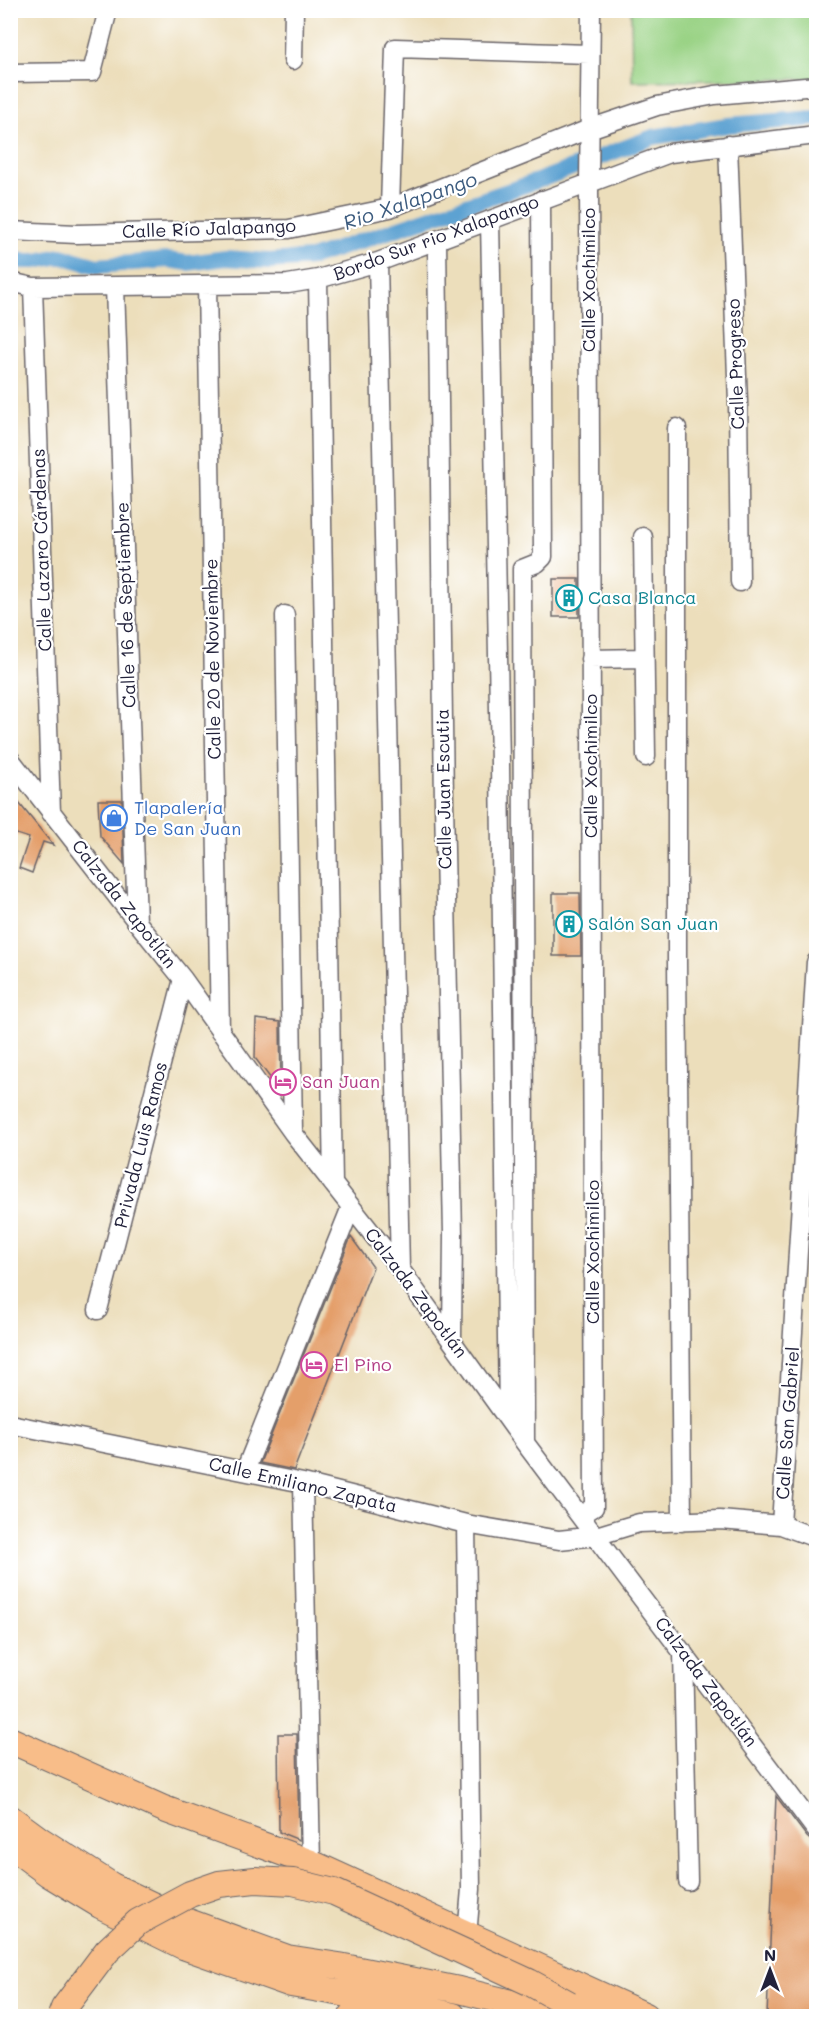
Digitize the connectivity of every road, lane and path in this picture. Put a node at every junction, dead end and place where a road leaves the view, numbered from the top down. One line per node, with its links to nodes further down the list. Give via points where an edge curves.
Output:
1 (108, 10): 6 (street, via 92,72)
2 (294, 10): 5 (street)
3 (591, 10): 4 (street, Calle Xochimilco)
4 (589, 54): 8 (street, Calle Xochimilco); 13 (street, via 395,48)
5 (293, 60)
6 (10, 73)
7 (816, 86): 8 (street, Calle Río Jalapango, via 715,95 657,106)
8 (589, 129): 11 (street, Calle Xochimilco); 13 (street, Calle Río Jalapango)
9 (814, 139): 10 (street, Bordo Sur rio Xalapango)
10 (728, 145): 11 (street, Bordo Sur rio Xalapango); 25 (street, Calle Progreso)
11 (589, 167): 12 (street, Bordo Sur rio Xalapango); 27 (street, Calle Xochimilco)
12 (541, 200): 14 (street, Bordo Sur rio Xalapango); 44 (street, via 543,557 522,569)
13 (390, 208): 15 (street, Calle Río Jalapango, via 289,229 77,234)
14 (490, 220): 16 (street, Bordo Sur rio Xalapango); 42 (street)
15 (10, 231)
16 (437, 240): 17 (street, Bordo Sur rio Xalapango); 41 (street, Calle Juan Escutia)
17 (378, 262): 18 (street, Bordo Sur rio Xalapango); 39 (street)
18 (318, 279): 20 (street, Bordo Sur rio Xalapango, via 288,284); 37 (street)
19 (10, 282): 21 (street, Bordo Sur rio Xalapango)
20 (207, 285): 22 (street, Bordo Sur rio Xalapango); 35 (street, Calle 20 de Noviembre)
21 (33, 287): 22 (street, Bordo Sur rio Xalapango); 31 (street, Calle Lazaro Cárdenas)
22 (115, 287): 32 (street, Calle 16 de Septiembre)
23 (677, 428): 48 (street)
24 (643, 537): 28 (street)
25 (740, 582)
26 (285, 615): 36 (street)
27 (590, 658): 28 (street); 47 (street, Calle Xochimilco, via 594,1506)
28 (644, 658): 29 (street)
29 (646, 758)
30 (10, 759): 31 (street, Calzada Zapotlán)
31 (51, 813): 32 (street, Calzada Zapotlán)
32 (136, 922): 34 (street, Calzada Zapotlán)
33 (816, 962): 50 (street, Calle San Gabriel)
34 (183, 979): 35 (street, Calzada Zapotlán); 40 (street, Privada Luis Ramos)
35 (220, 1032): 36 (street, Calzada Zapotlán)
36 (293, 1134): 37 (street, Calzada Zapotlán)
37 (333, 1184): 38 (street, Calzada Zapotlán)
38 (351, 1207): 39 (street, Calzada Zapotlán); 45 (street)
39 (400, 1269): 41 (street, Calzada Zapotlán)
40 (99, 1310)
41 (452, 1338): 42 (street, Calzada Zapotlán)
42 (508, 1419): 44 (street, Calzada Zapotlán)
43 (10, 1425): 45 (street, Calle Emiliano Zapata)
44 (525, 1443): 47 (street, Calzada Zapotlán)
45 (245, 1471): 46 (street, Calle Emiliano Zapata)
46 (303, 1483): 49 (street, Calle Emiliano Zapata); 58 (street)
47 (581, 1515): 51 (street, Calzada Zapotlán)
48 (682, 1522): 50 (street, Calle Emiliano Zapata, via 720,1520); 51 (street, Calle Emiliano Zapata, via 639,1524)
49 (466, 1524): 51 (street, Calle Emiliano Zapata, via 560,1540); 60 (street, via 471,1889)
50 (782, 1525): 52 (street, Calle Emiliano Zapata)
51 (597, 1536): 53 (street, Calzada Zapotlán)
52 (816, 1538)
53 (683, 1652): 56 (street, Calzada Zapotlán); 59 (street)
54 (10, 1740): 58 (highway, via 164,1809)
55 (10, 1818): 61 (highway, via 112,1886 183,1920 286,1958)
56 (816, 1830)
57 (10, 1845): 62 (highway, via 100,1905 183,1946 291,1984)
58 (310, 1863): 60 (highway)
59 (688, 1881)
60 (467, 1936): 65 (highway)
61 (574, 2012): 63 (highway, bridge, via 529,1983 334,1892 293,1882 255,1880 219,1884 190,1894 138,1922 107,1951)
62 (445, 2014): 64 (highway)
63 (61, 2016)
64 (352, 2016)
65 (646, 2016)

